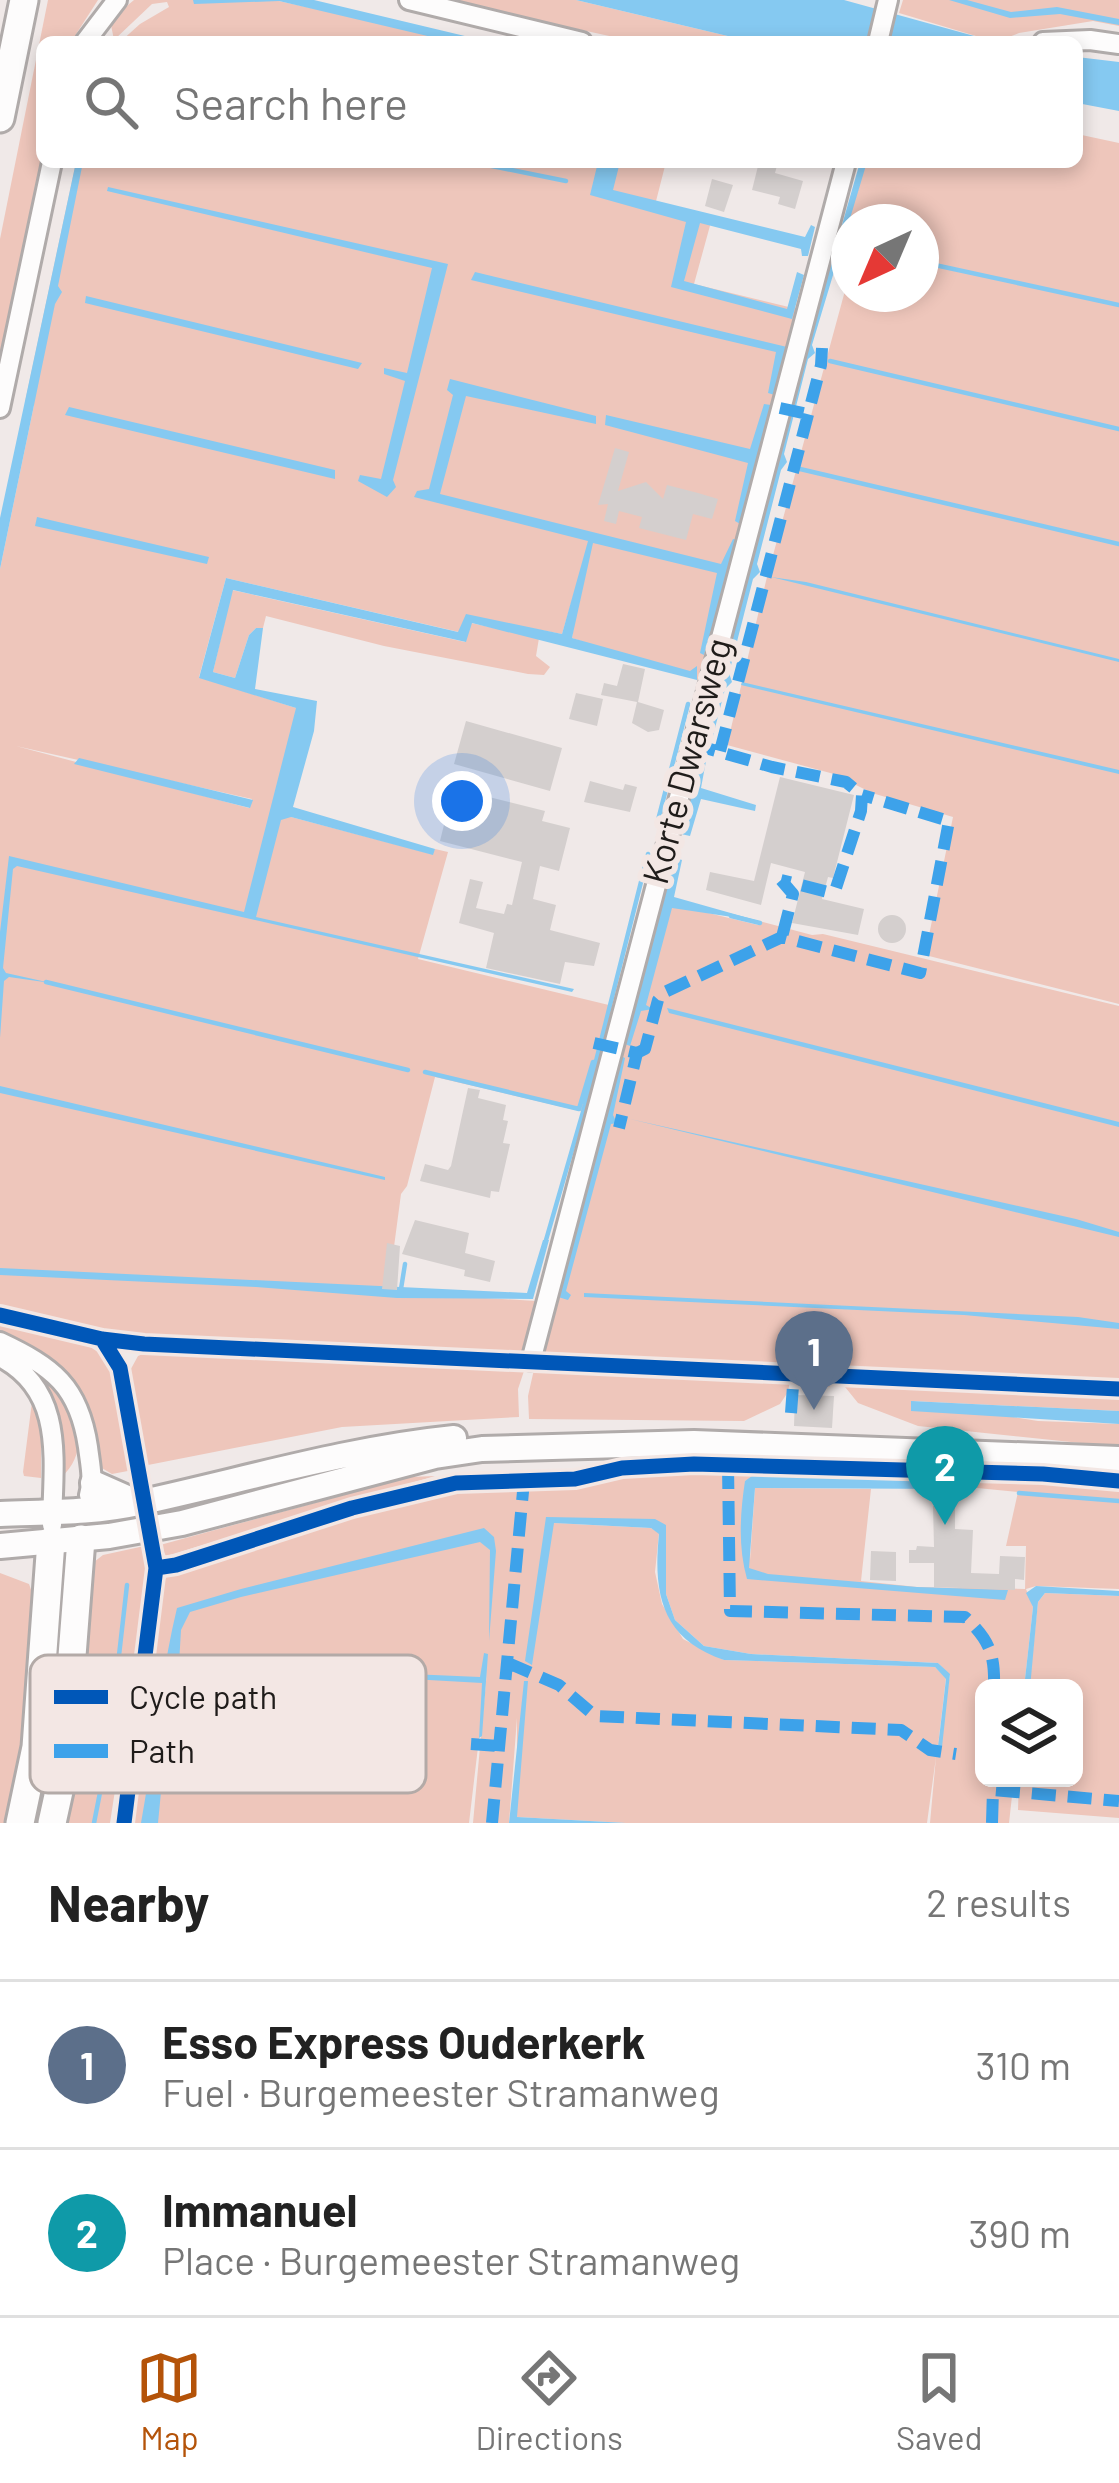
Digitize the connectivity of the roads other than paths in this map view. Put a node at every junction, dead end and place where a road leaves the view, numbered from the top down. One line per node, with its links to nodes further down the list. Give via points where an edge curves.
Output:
1 (24, 0): 10 (highway)
2 (117, 0): 5 (street)
3 (409, 0): 6 (street)
4 (887, 4): 7 (street)
5 (90, 36)
6 (558, 36)
7 (879, 36)
8 (1083, 41): 9 (street)
9 (1119, 44)
10 (0, 118)
11 (51, 168): 13 (street)
12 (844, 168): 16 (street, Korte Dwarsweg)
13 (0, 409)
14 (0, 1342): 19 (street, via 64,1383 82,1417)
15 (0, 1358): 21 (street, via 21,1368 46,1405)
16 (531, 1361)
17 (1049, 1454): 18 (main road); 20 (main road, via 1025,1445 754,1433 494,1434 323,1457); 23 (main road, via 694,1443 482,1449 182,1523)
18 (1119, 1459)
19 (93, 1483): 20 (main road); 23 (street)
20 (138, 1503): 23 (main road)
21 (52, 1512): 22 (main road); 23 (main road); 24 (street)
22 (0, 1514)
23 (82, 1525): 24 (main road); 27 (highway)
24 (51, 1541): 25 (main road); 26 (highway)
25 (0, 1546)
26 (44, 1655)
27 (72, 1655)
28 (30, 1788): 30 (highway)
29 (59, 1793): 31 (highway)
30 (20, 1823)
31 (52, 1823)

